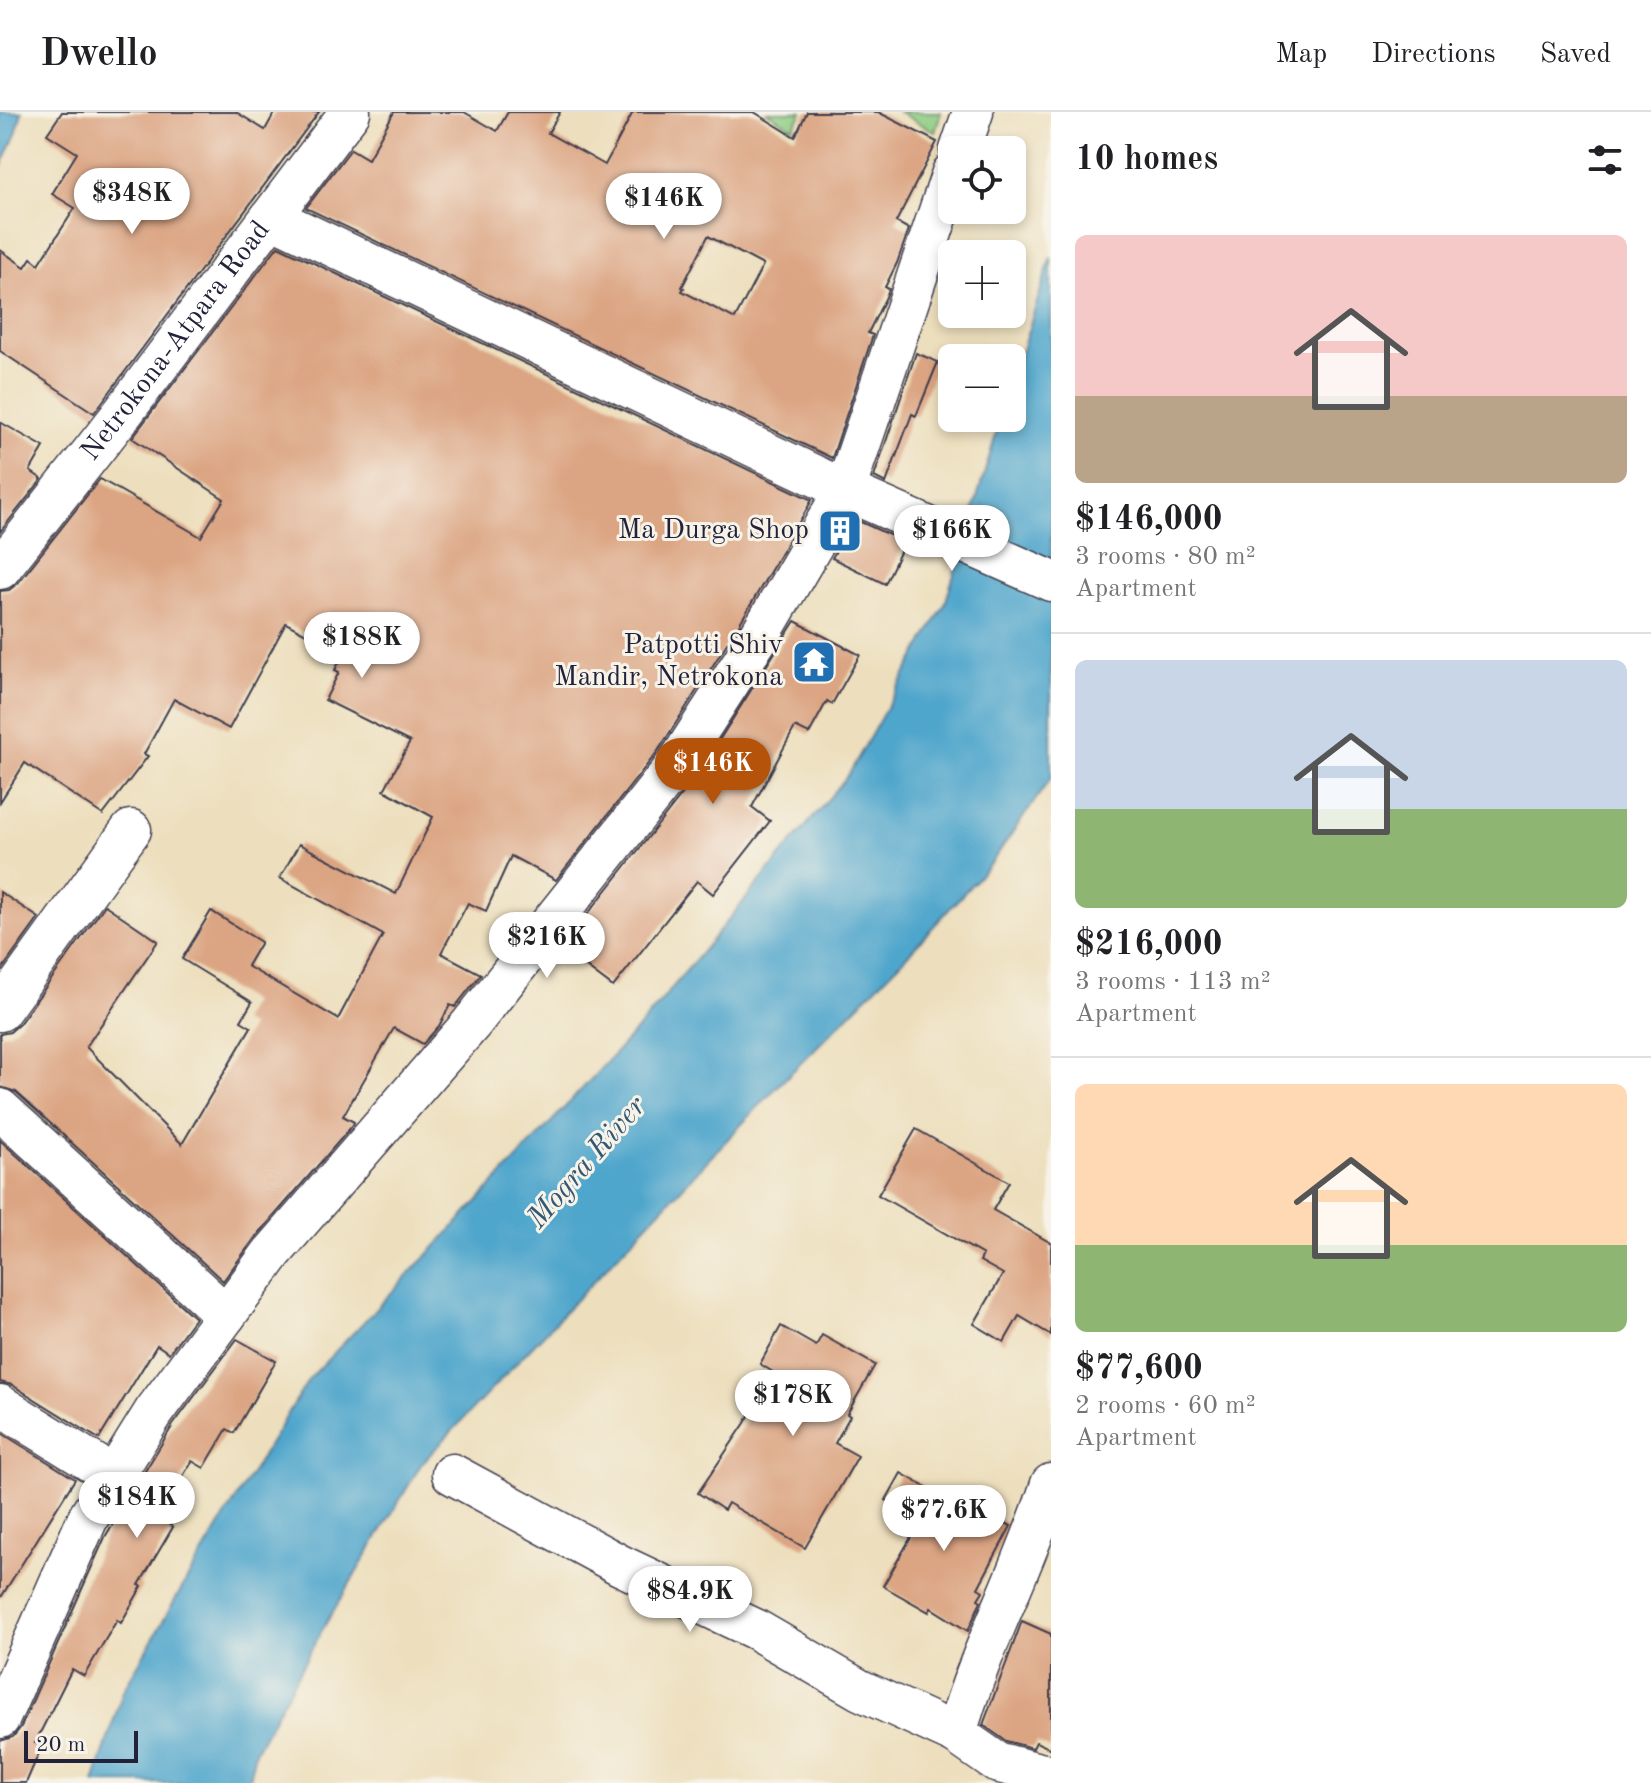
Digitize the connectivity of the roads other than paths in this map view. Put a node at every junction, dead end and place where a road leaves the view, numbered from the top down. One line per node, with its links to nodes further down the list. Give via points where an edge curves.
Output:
1 (350, 112): 4 (street, Netrokona-Atpara Road)
2 (973, 112): 3 (street)
3 (965, 136)
4 (271, 217): 6 (street); 7 (street, Netrokona-Atpara Road)
5 (938, 224): 6 (street)
6 (862, 498): 8 (street); 12 (street, via 760,635 677,764 471,1024 272,1253)
7 (0, 569)
8 (1051, 581)
9 (131, 830): 10 (street)
10 (0, 1011)
11 (0, 1109): 12 (street)
12 (226, 1315): 15 (street)
13 (0, 1405): 15 (street)
14 (452, 1474): 18 (street, via 620,1565 755,1629 860,1690)
15 (114, 1476): 17 (street, via 88,1518)
16 (1051, 1484): 18 (street, via 968,1691)
17 (0, 1718)
18 (956, 1734): 19 (street, via 996,1762)
19 (1051, 1776)

